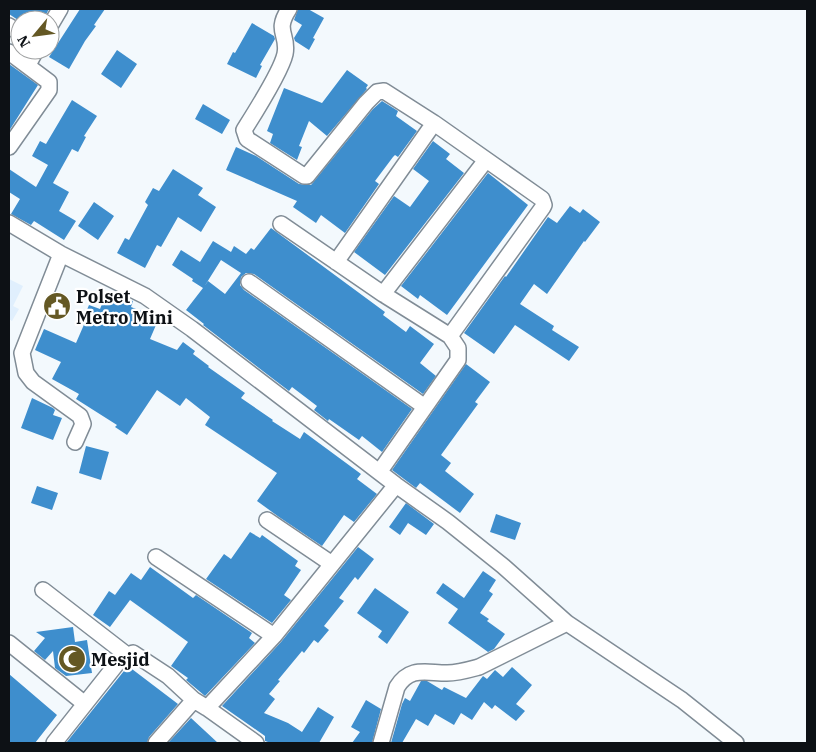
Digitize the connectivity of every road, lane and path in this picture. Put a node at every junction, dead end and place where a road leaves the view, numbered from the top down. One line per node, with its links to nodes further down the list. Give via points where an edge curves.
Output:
1 (289, 9): 5 (street, via 282,23 285,54 244,130 247,139 307,176 377,92 384,91)
2 (9, 52): 4 (street)
3 (31, 60): 4 (street)
4 (28, 65): 6 (street, via 49,82 50,90)
5 (434, 123): 7 (street); 11 (street)
6 (11, 140)
7 (486, 160): 13 (street); 14 (street, via 541,196 544,205)
8 (9, 223): 10 (street)
9 (282, 224): 11 (street)
10 (61, 254): 16 (street, via 22,354 26,373 33,382 80,416 83,424); 17 (street, via 145,296)
11 (336, 262): 13 (street)
12 (249, 282): 15 (street)
13 (383, 294): 14 (street)
14 (450, 336): 15 (street, via 458,348 458,360)
15 (425, 407): 17 (street)
16 (75, 442)
17 (380, 471): 18 (street)
18 (396, 485): 21 (street); 23 (street, via 496,560)
19 (267, 520): 21 (street)
20 (156, 557): 24 (street)
21 (332, 564): 24 (street)
22 (43, 590): 26 (street)
23 (567, 623): 32 (street, via 465,672 421,671 402,679); 33 (street, via 682,700)
24 (274, 636): 28 (street)
25 (9, 643): 27 (street)
26 (126, 655): 27 (street); 28 (street, via 133,653 168,676)
27 (85, 704): 29 (street)
28 (201, 704): 30 (street); 31 (street)
29 (54, 743)
30 (156, 743)
31 (256, 743)
32 (382, 743)
33 (736, 743)

